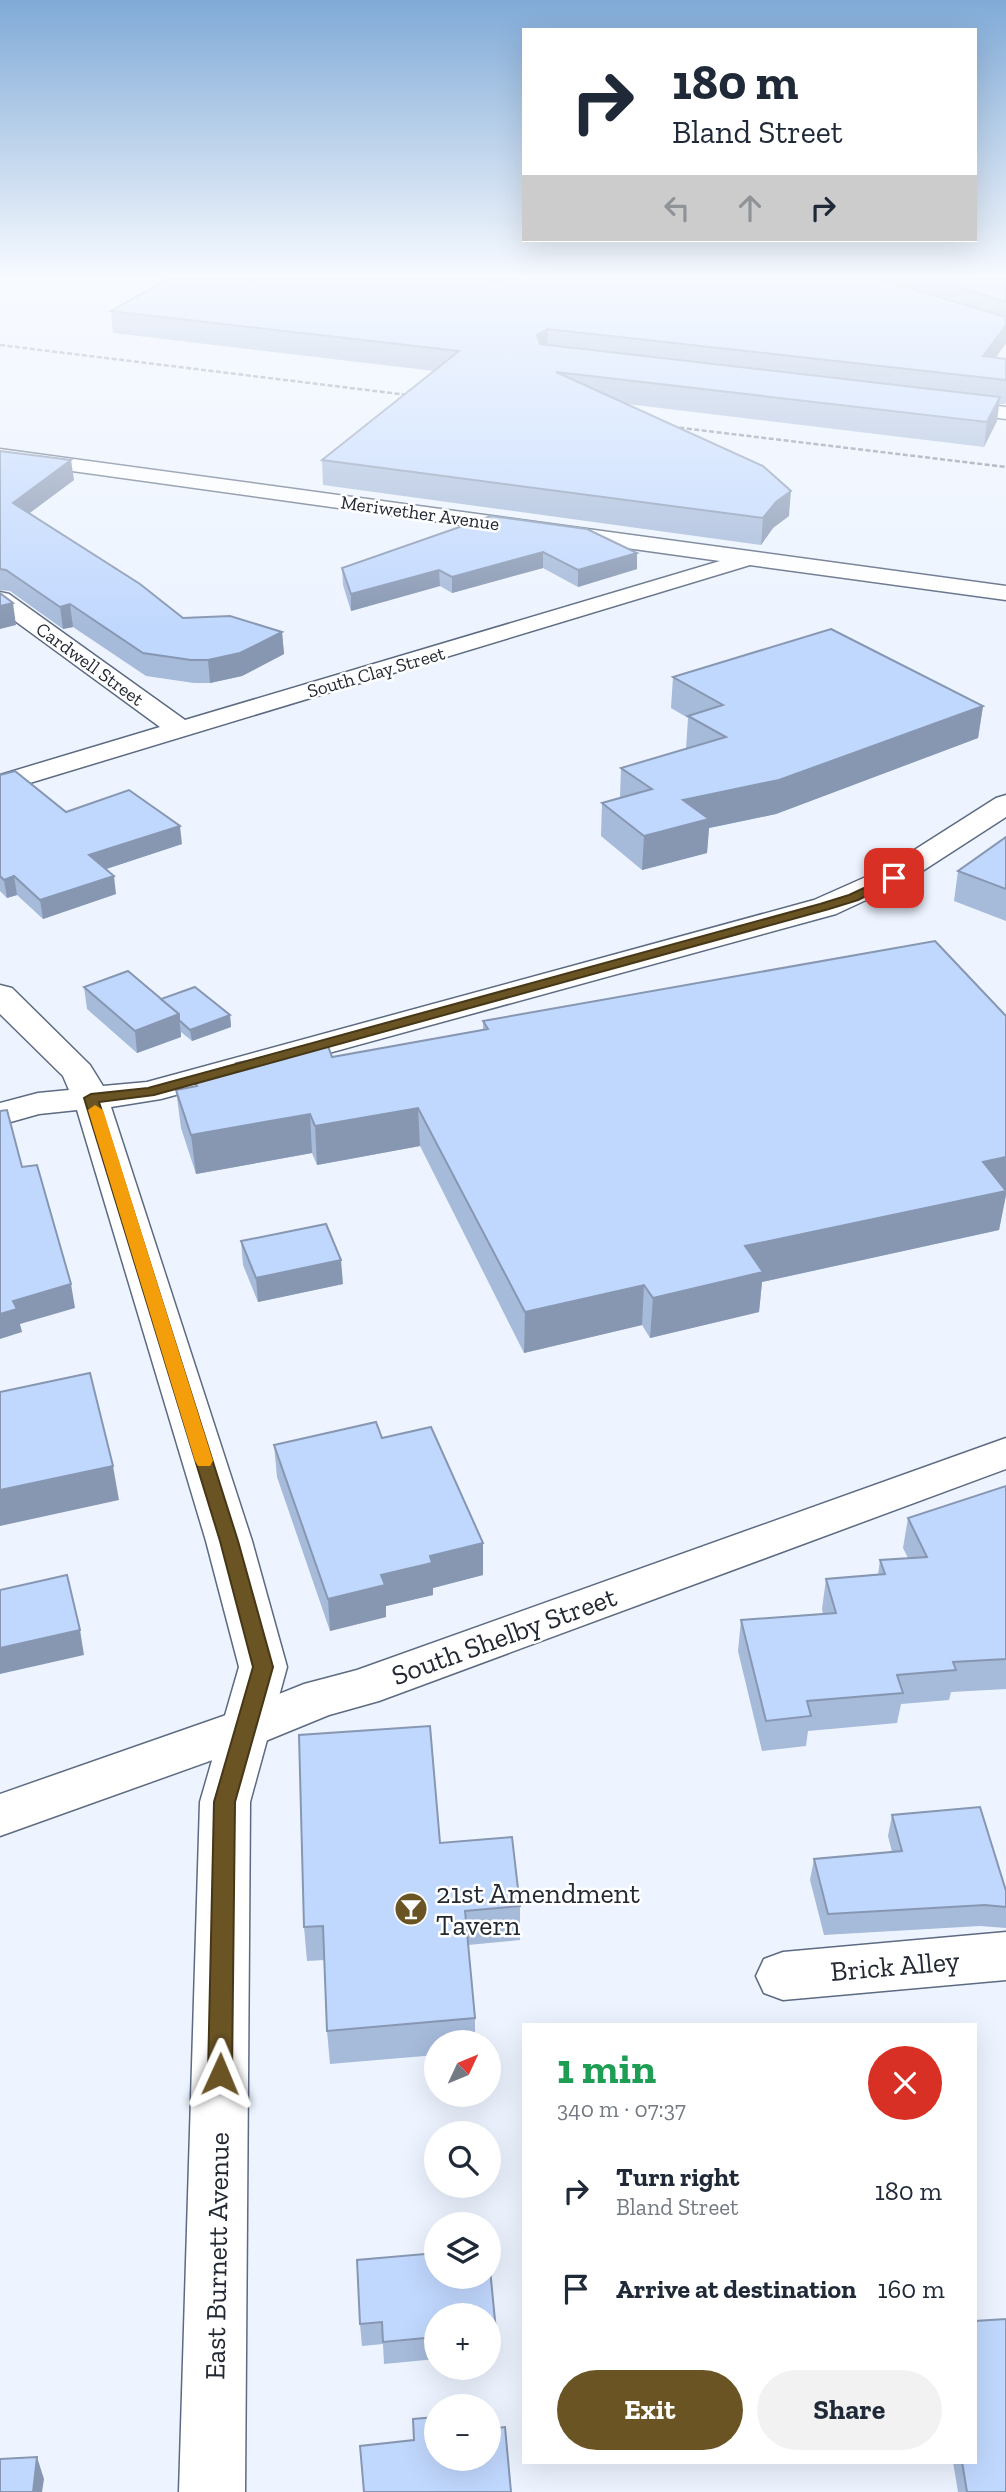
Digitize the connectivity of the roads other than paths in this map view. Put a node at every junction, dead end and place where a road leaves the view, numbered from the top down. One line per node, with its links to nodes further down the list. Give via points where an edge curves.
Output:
1 (921, 403): 2 (street)
2 (1006, 413)
3 (1, 456): 4 (street, Meriwether Avenue)
4 (752, 558): 5 (street, Meriwether Avenue); 7 (street, South Clay Street)
5 (1006, 593)
6 (0, 599): 7 (street, Cardwell Street)
7 (180, 729): 8 (street, South Clay Street)
8 (0, 784)
9 (1006, 804): 11 (street, via 894,878 853,898 149,1092)
10 (0, 995): 11 (street, East Burnett Avenue, via 78,1072)
11 (91, 1098): 12 (street); 14 (street, East Burnett Avenue, via 229,1541 263,1667)
12 (0, 1114)
13 (1006, 1453): 14 (street, South Shelby Street)
14 (246, 1728): 15 (street, South Shelby Street); 18 (street, East Burnett Avenue, via 225,1802)
15 (0, 1815)
16 (1006, 1956): 17 (street, Brick Alley)
17 (783, 1976)
18 (212, 2492)

